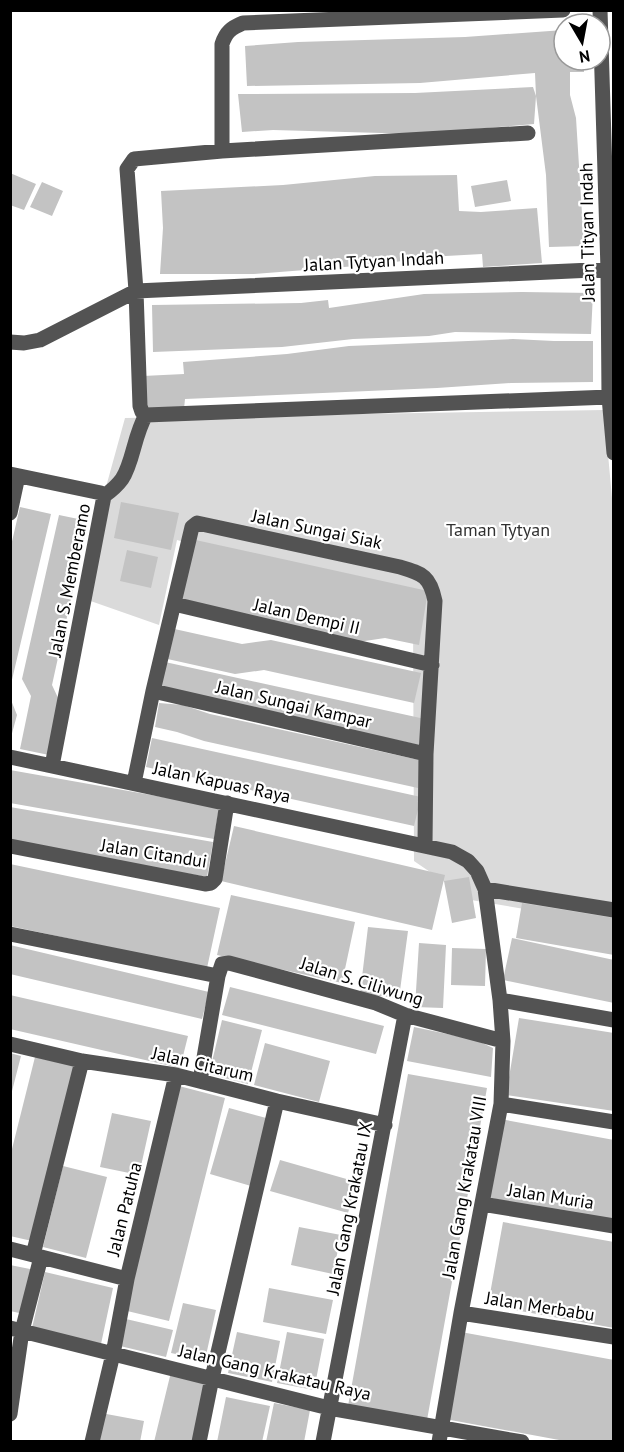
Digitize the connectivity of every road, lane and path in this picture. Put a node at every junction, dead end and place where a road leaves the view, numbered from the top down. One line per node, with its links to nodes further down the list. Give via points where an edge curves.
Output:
1 (563, 10): 4 (street, via 232,27 222,44)
2 (600, 10): 5 (street, Jalan Tityan Indah)
3 (528, 134): 4 (street)
4 (222, 151): 6 (street, via 143,157 130,163 127,169)
5 (611, 270): 6 (street, Jalan Tytyan Indah); 8 (street, Jalan Tityan Indah)
6 (136, 291): 7 (street, via 40,340); 9 (street, via 140,406)
7 (10, 342)
8 (609, 397): 9 (street); 10 (street, Jalan Tityan Indah)
9 (146, 415): 12 (street, via 124,477)
10 (614, 453)
11 (14, 475): 12 (street, Jalan S. Memberamo); 13 (street)
12 (104, 496): 19 (street, Jalan S. Memberamo)
13 (10, 513)
14 (174, 604): 15 (street, Jalan Dempi II); 15 (street, Jalan Sungai Siak, via 192,527 197,523 400,567 420,573 433,590); 16 (street, Jalan Sungai Siak)
15 (432, 665): 17 (street, Jalan Sungai Siak)
16 (153, 691): 17 (street, Jalan Sungai Kampar); 20 (street, Jalan Sungai Siak)
17 (426, 754): 22 (street, Jalan Sungai Siak)
18 (10, 758): 19 (street, Jalan Kapuas Raya)
19 (52, 766): 20 (street, Jalan Kapuas Raya)
20 (134, 783): 21 (street, Jalan Kapuas Raya)
21 (227, 804): 22 (street, Jalan Kapuas Raya); 23 (street, Jalan Citandui, via 215,879 211,883)
22 (425, 845): 24 (street, Jalan Gang Krakatau VIII, via 453,852 468,861)
23 (10, 846)
24 (485, 889): 25 (street); 28 (street, Jalan Gang Krakatau VIII)
25 (614, 910)
26 (10, 934): 27 (street)
27 (218, 976): 29 (street, Jalan S. Ciliwung, via 222,964 229,963 376,1003); 35 (street)
28 (500, 1000): 30 (street); 31 (street, Jalan Gang Krakatau VIII)
29 (405, 1015): 31 (street, Jalan S. Ciliwung); 39 (street, Jalan Gang Krakatau IX)
30 (614, 1020)
31 (503, 1041): 37 (street, Jalan Gang Krakatau VIII)
32 (10, 1044): 33 (street, Jalan Citarum)
33 (82, 1061): 34 (street, Jalan Citarum); 43 (street)
34 (177, 1075): 35 (street, Jalan Citarum); 44 (street, Jalan Patuha)
35 (200, 1081): 36 (street, Jalan Citarum)
36 (277, 1101): 39 (street, Jalan Citarum); 49 (street)
37 (501, 1104): 38 (street); 40 (street, Jalan Gang Krakatau VIII)
38 (614, 1122)
39 (386, 1125): 50 (street, Jalan Gang Krakatau IX)
40 (482, 1204): 41 (street, Jalan Muria); 45 (street, Jalan Gang Krakatau VIII)
41 (614, 1226)
42 (10, 1249): 43 (street)
43 (37, 1256): 44 (street); 46 (street)
44 (128, 1279): 48 (street, Jalan Patuha)
45 (461, 1313): 47 (street, Jalan Merbabu); 52 (street, Jalan Gang Krakatau VIII)
46 (16, 1330): 48 (street, Jalan Gang Krakatau Raya); 51 (street)
47 (614, 1337)
48 (113, 1354): 49 (street, Jalan Gang Krakatau Raya); 53 (street, Jalan Patuha)
49 (212, 1378): 50 (street, Jalan Gang Krakatau Raya); 54 (street)
50 (329, 1408): 52 (street, Jalan Gang Krakatau Raya); 55 (street, Jalan Gang Krakatau IX)
51 (10, 1414)
52 (440, 1434): 56 (street, Jalan Gang Krakatau Raya)
53 (92, 1442)
54 (199, 1442)
55 (323, 1442)
56 (522, 1442)

